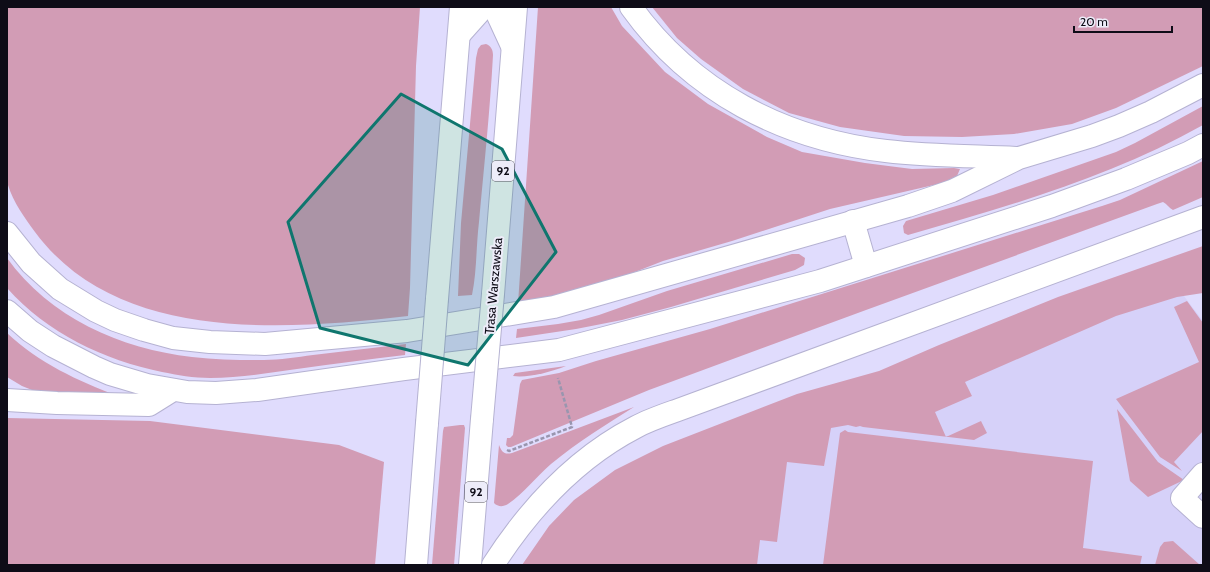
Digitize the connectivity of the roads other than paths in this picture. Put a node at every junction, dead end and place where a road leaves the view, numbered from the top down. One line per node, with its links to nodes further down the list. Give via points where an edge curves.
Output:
1 (461, 7): 6 (main road)
2 (484, 7): 6 (main road)
3 (494, 7): 7 (main road)
4 (516, 7): 7 (main road, Trasa Warszawska / 92)
5 (631, 7): 10 (main road, via 642,23 672,55 696,75 738,104 786,128 838,143 885,151)
6 (459, 35): 22 (main road, bridge)
7 (513, 47): 23 (main road, Trasa Warszawska / 92, bridge)
8 (1203, 85): 10 (main road, via 1151,112 1098,134)
9 (1203, 145): 16 (main road, via 1112,185)
10 (1019, 158): 13 (main road, via 952,191)
11 (1203, 213): 14 (main road)
12 (1203, 217): 14 (main road)
13 (853, 221): 15 (main road, via 554,307 407,331 265,344 173,338 115,320 60,289 31,263); 16 (main road)
14 (1176, 227): 24 (main road, via 650,420 603,447 578,466 526,519)
15 (7, 233)
16 (866, 266): 18 (main road, via 820,281 559,350 257,390 200,393)
17 (7, 312): 18 (main road, via 53,346 94,367 135,382)
18 (173, 390): 19 (main road, via 149,405)
19 (7, 400)
20 (1203, 474): 21 (main road, via 1182,498)
21 (1203, 517)
22 (416, 565)
23 (470, 565)
24 (493, 565)

